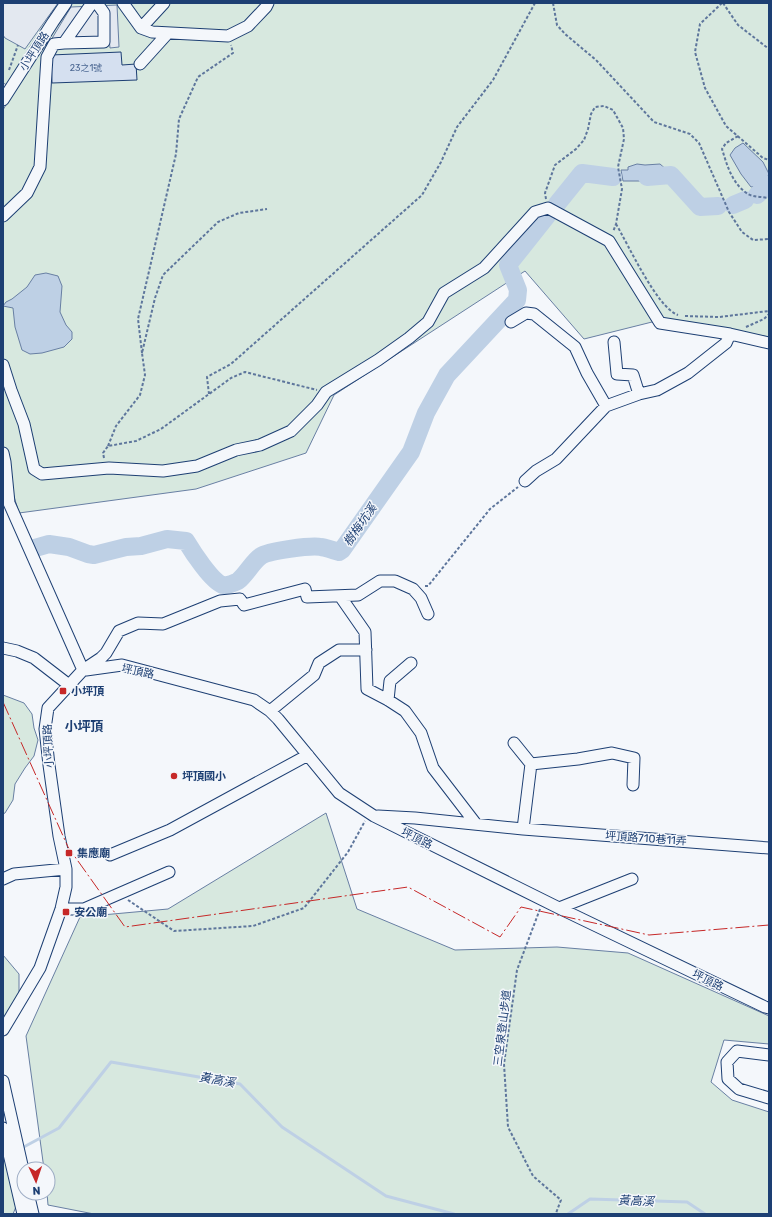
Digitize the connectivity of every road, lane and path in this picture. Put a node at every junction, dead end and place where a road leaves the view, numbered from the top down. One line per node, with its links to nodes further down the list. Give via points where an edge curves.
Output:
1 (66, 3): 15 (street, 小坪頂路)
2 (123, 3): 9 (street)
3 (164, 3): 9 (street)
4 (268, 3): 11 (street, via 248,26)
5 (535, 3): 35 (path, via 493,80 457,127 422,195 232,364 207,377)
6 (553, 3): 24 (path, via 557,25 596,60 654,122 690,134 699,143 729,212 742,232 753,240)
7 (722, 3): 13 (path, via 738,25); 17 (path, via 700,24 695,52 705,88 726,126)
8 (98, 4): 12 (street); 12 (street, via 104,13 104,42)
9 (141, 28): 10 (street)
10 (168, 33): 11 (street); 14 (street)
11 (228, 36): 32 (path, via 233,53 198,77 179,119 176,154 138,319)
12 (64, 43): 22 (street, via 54,44 47,57 40,167 28,193)
13 (769, 49)
14 (140, 64)
15 (6, 91): 16 (street, 小坪頂路)
16 (3, 100)
17 (738, 136): 18 (path, via 763,158); 19 (path, via 726,143 722,149 735,183 748,195)
18 (769, 160)
19 (769, 198)
20 (548, 208): 23 (path, via 545,193 555,165 584,140 595,107 604,106 612,110 622,128 624,140 618,167 622,189); 25 (street); 34 (street, via 535,212 484,268 444,292 428,322 409,338)
21 (267, 209): 32 (path, via 239,213 218,222 164,275)
22 (3, 216)
23 (616, 224): 25 (path); 26 (path, via 647,280 664,304 674,313 681,316 719,317)
24 (769, 239)
25 (609, 241): 29 (street, via 660,323)
26 (769, 311)
27 (769, 314): 29 (path, via 764,319)
28 (511, 322): 37 (street, via 526,313 534,314 575,347)
29 (730, 334): 31 (street); 36 (street, via 726,343 688,373 657,390)
30 (614, 342): 36 (street, via 617,374 633,375)
31 (769, 343)
32 (142, 353): 38 (path, via 145,375 140,394 116,426)
33 (3, 365): 40 (street, via 24,424 34,469 42,474)
34 (326, 392): 35 (path, via 245,372); 40 (street, via 291,431 260,445 236,450 197,466 164,472)
35 (209, 394): 38 (path, via 160,429 136,441)
36 (639, 394): 37 (street)
37 (606, 406): 41 (street, via 556,459)
38 (108, 446): 40 (path, via 103,453)
39 (3, 453): 48 (street, via 8,503)
40 (109, 468)
41 (525, 481): 42 (path, via 490,508 428,586)
42 (413, 589): 43 (street, via 395,581 380,581 358,595); 44 (street, via 421,598)
43 (340, 596): 46 (street, via 365,632); 48 (street, 小坪頂路, via 307,597 305,589 244,605 240,599 220,601 164,624 138,623 119,631 106,653)
44 (428, 614)
45 (3, 648): 49 (street, via 34,658)
46 (366, 650): 50 (street, via 367,688); 51 (street, via 339,650 319,663 314,675)
47 (411, 663): 50 (street, via 390,681)
48 (83, 670): 49 (street, 小坪頂路); 51 (street, 坪頂路, via 122,665 254,700)
49 (69, 685): 63 (street, 小坪頂路, via 48,708 45,729 59,836)
50 (388, 700): 58 (street, via 405,711 421,732 433,768)
51 (270, 711): 53 (street, 坪頂路)
52 (514, 743): 54 (street)
53 (308, 755): 56 (street, 坪頂路, via 339,793); 62 (street, via 170,830)
54 (531, 764): 55 (street, via 612,753 634,758); 59 (street)
55 (633, 785)
56 (372, 815): 57 (street, 坪頂路710巷11弄); 60 (street, 坪頂路); 67 (path, via 348,852 304,908 253,926 174,931)
57 (416, 818): 58 (street, 坪頂路710巷11弄); 60 (street)
58 (476, 824): 59 (street, 坪頂路710巷11弄)
59 (523, 829): 61 (street, 坪頂路710巷11弄)
60 (403, 831): 68 (street, 坪頂路)
61 (769, 848)
62 (110, 855)
63 (66, 869): 65 (street, via 14,874); 70 (street, 小坪頂路, via 66,887)
64 (169, 872): 67 (street)
65 (3, 879)
66 (632, 879): 69 (street)
67 (119, 893): 70 (street, via 84,909)
68 (544, 900): 69 (street, 坪頂路); 81 (path, 三空泉登山步道, via 517,970 504,1064 508,1127 533,1176 561,1200)
69 (559, 908): 71 (street, 坪頂路)
70 (61, 909): 72 (street, 小坪頂路, via 40,968)
71 (769, 1008)
72 (3, 1030)
73 (769, 1055): 75 (street, via 737,1051 727,1062 728,1079 738,1089)
74 (3, 1081): 77 (street)
75 (769, 1098)
76 (3, 1128): 79 (street)
77 (21, 1161)
78 (30, 1201): 80 (street)
79 (23, 1214)
80 (33, 1214)
81 (557, 1214)

